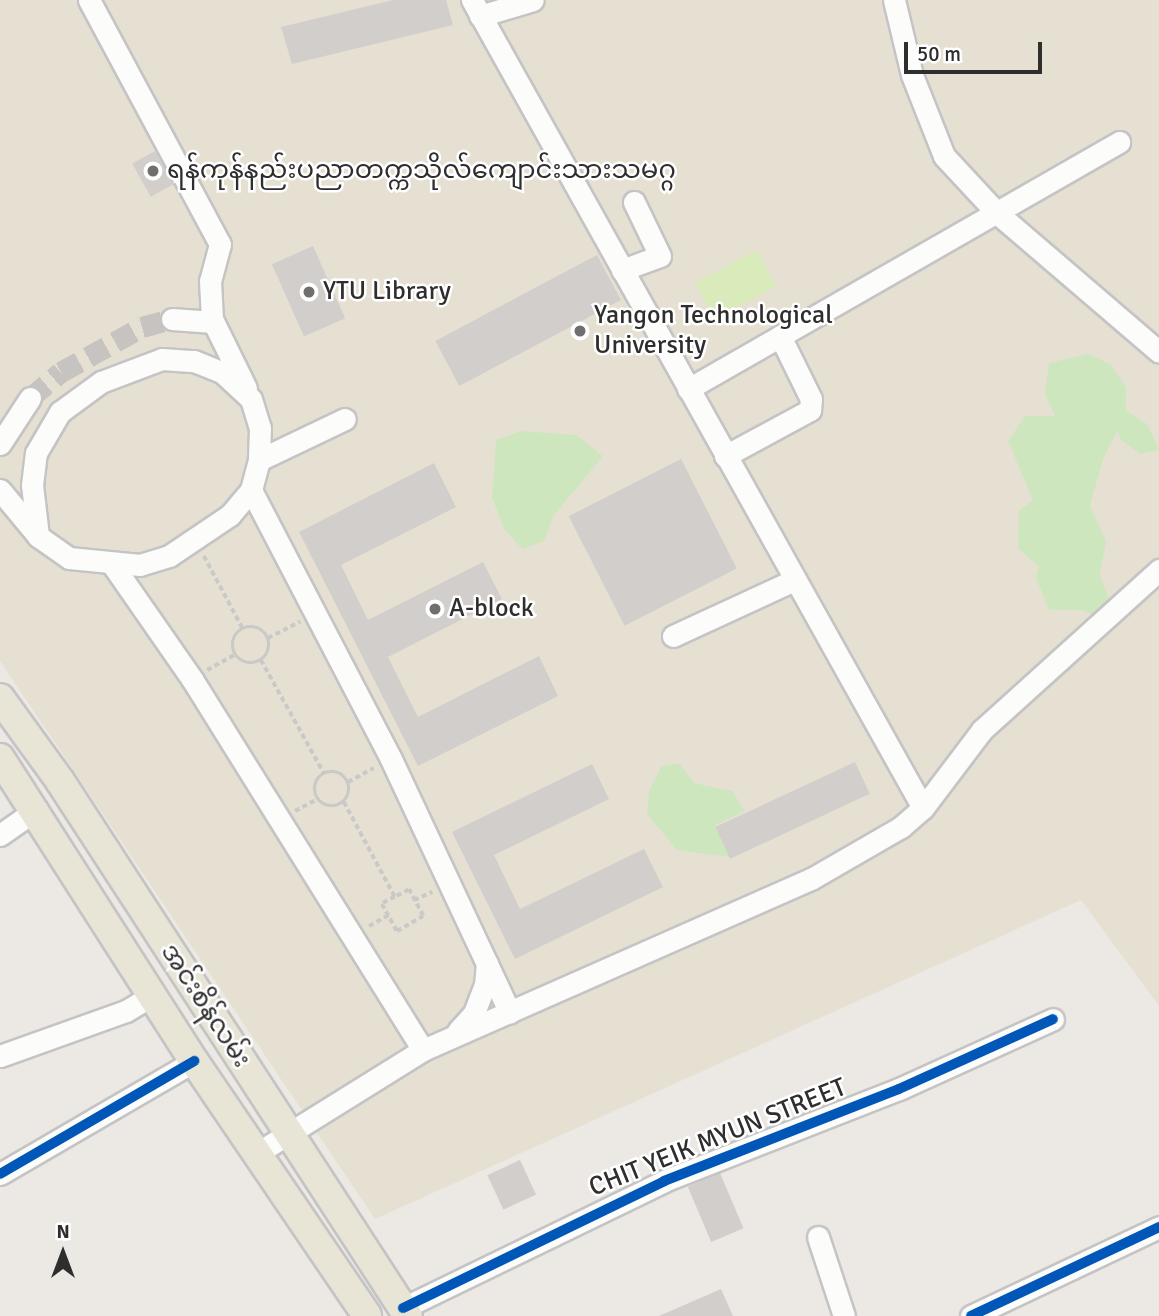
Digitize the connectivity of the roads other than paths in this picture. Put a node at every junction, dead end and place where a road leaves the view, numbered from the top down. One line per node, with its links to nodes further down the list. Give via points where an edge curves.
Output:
1 (89, 0): 10 (street, via 220,244 210,281)
2 (533, 0): 4 (street)
3 (894, 0): 7 (street, via 912,75 944,156)
4 (476, 8): 8 (street)
5 (1118, 142): 7 (street)
6 (634, 202): 8 (street, via 660,256)
7 (997, 213): 11 (street); 12 (street)
8 (622, 270): 13 (street)
9 (172, 319): 10 (street)
10 (213, 322): 15 (street)
11 (780, 337): 13 (street); 18 (street, via 811,399 810,410)
12 (1159, 352)
13 (688, 389): 18 (street)
14 (30, 398): 17 (street)
15 (251, 399): 19 (street, via 260,428); 22 (street, via 223,373 194,361 162,359 101,382 60,412 36,453 32,485)
16 (345, 419): 19 (street)
17 (0, 444)
18 (725, 456): 25 (street)
19 (259, 460): 21 (street)
20 (0, 490): 22 (street)
21 (251, 490): 23 (street, via 197,541 140,565); 32 (street, via 390,759)
22 (38, 536): 23 (street, via 69,558)
23 (112, 564): 37 (street, via 282,819)
24 (1159, 570): 29 (street, via 982,730)
25 (794, 580): 26 (street); 29 (street)
26 (673, 636)
27 (0, 698): 40 (main road, အင်းစိန်လမ်း, via 60,781)
28 (0, 758): 30 (main road, အင်းစိန်လမ်း)
29 (923, 808): 34 (street, via 901,827 811,879)
30 (37, 809): 31 (street); 33 (main road, အင်းစိန်လမ်း)
31 (0, 835)
32 (487, 960): 34 (street); 36 (street, via 485,985 474,1013)
33 (153, 995): 38 (street, via 126,1011); 39 (main road, အင်းစိန်လမ်း)
34 (510, 1013): 36 (street)
35 (1053, 1019): 45 (street, CHIT YEIK MYUN STREET, via 899,1089 664,1181)
36 (457, 1033): 37 (street)
37 (423, 1050): 40 (street)
38 (0, 1056)
39 (194, 1061): 41 (main road, အင်းစိန်လမ်း); 42 (street)
40 (287, 1132): 41 (street); 45 (main road, အင်းစိန်လမ်း)
41 (259, 1152): 46 (main road, အင်းစိန်လမ်း)
42 (0, 1174)
43 (1159, 1227): 48 (street)
44 (818, 1237): 47 (street)
45 (406, 1312)
46 (367, 1316)
47 (844, 1316)
48 (971, 1316)

